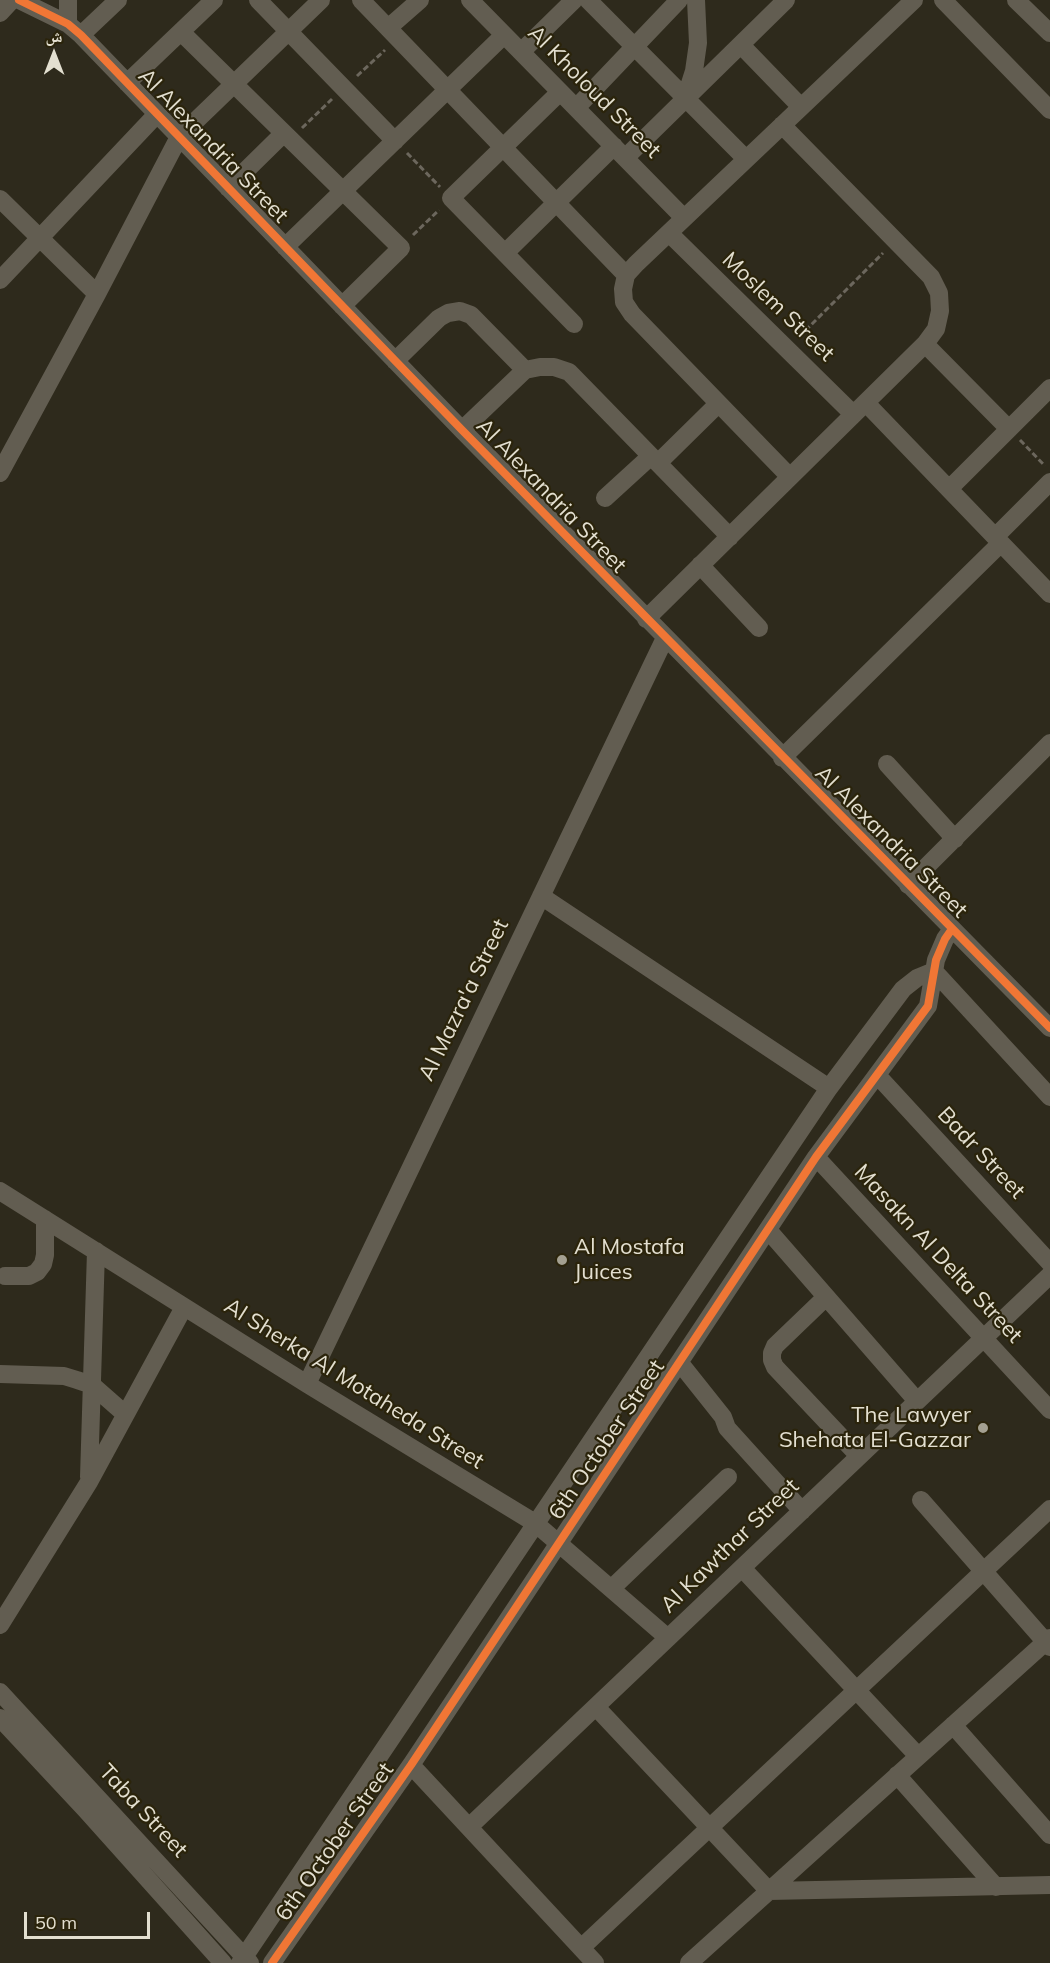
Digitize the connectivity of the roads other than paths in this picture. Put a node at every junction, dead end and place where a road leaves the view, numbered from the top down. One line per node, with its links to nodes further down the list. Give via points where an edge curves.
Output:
1 (12, 0): 19 (street)
2 (19, 0): 21 (street, Al Alexandria Street)
3 (68, 0): 21 (street)
4 (118, 0): 21 (street)
5 (214, 0): 23 (street)
6 (258, 0): 22 (street)
7 (321, 0): 22 (street)
8 (361, 0): 20 (street)
9 (420, 0): 20 (street)
10 (470, 0): 25 (street, Al Kholoud Street)
11 (574, 0): 28 (street)
12 (588, 0): 27 (street)
13 (680, 0): 27 (street)
14 (696, 0): 33 (street, via 698,44)
15 (786, 0): 26 (street)
16 (914, 0): 34 (street)
17 (1016, 0): 24 (street)
18 (949, 2): 36 (street)
19 (0, 13)
20 (388, 28): 31 (street)
21 (74, 29): 29 (street, Al Alexandria Street)
22 (288, 31): 30 (street); 41 (street)
23 (181, 32): 29 (street); 30 (street)
24 (1050, 33)
25 (504, 35): 28 (street, Al Kholoud Street); 31 (street)
26 (741, 45): 33 (street); 34 (street)
27 (634, 46): 33 (street); 35 (street)
28 (521, 52): 32 (street, Al Kholoud Street)
29 (127, 83): 37 (street, Al Alexandria Street)
30 (234, 84): 39 (street); 40 (street)
31 (447, 90): 41 (street); 42 (street)
32 (560, 92): 35 (street, Al Kholoud Street); 42 (street)
33 (686, 98): 43 (street); 44 (street)
34 (801, 107): 38 (street)
35 (576, 108): 43 (street, Al Kholoud Street)
36 (1050, 110)
37 (157, 114): 40 (street, Al Alexandria Street); 51 (street)
38 (782, 125): 44 (street); 59 (street, via 931,277 939,293 940,311 936,329)
39 (284, 133): 45 (street); 46 (street)
40 (178, 137): 45 (street, Al Alexandria Street); 56 (street)
41 (395, 141): 46 (street)
42 (503, 147): 48 (street); 53 (street, via 451,198)
43 (619, 152): 48 (street); 49 (street, Al Kholoud Street)
44 (746, 159): 49 (street)
45 (228, 189): 52 (street, Al Alexandria Street)
46 (343, 191): 52 (street); 57 (street, via 401,248)
47 (0, 199): 51 (street)
48 (557, 203): 53 (street); 54 (street)
49 (684, 218): 50 (street)
50 (669, 233): 54 (street); 64 (street, Moslem Street, via 787,349)
51 (40, 238): 55 (street); 56 (street)
52 (285, 247): 57 (street, Al Alexandria Street)
53 (505, 254): 58 (street)
54 (626, 275): 63 (street, via 624,302 632,314)
55 (0, 280)
56 (97, 294): 67 (street)
57 (342, 306): 60 (street, Al Alexandria Street)
58 (574, 324)
59 (926, 344): 64 (street); 65 (street)
60 (395, 361): 61 (street, via 439,318 460,311 471,315); 66 (street, Al Alexandria Street)
61 (525, 370): 66 (street); 68 (street, via 554,367 569,372)
62 (1050, 387): 65 (street)
63 (718, 404): 68 (street); 70 (street)
64 (860, 409): 70 (street); 72 (street, Moslem Street)
65 (1009, 429): 72 (street)
66 (462, 430): 78 (street, Al Alexandria Street)
67 (5, 451): 69 (street)
68 (654, 459): 73 (street); 74 (street)
69 (0, 473)
70 (790, 477): 74 (street)
71 (1050, 482): 75 (street)
72 (949, 489): 75 (street, Moslem Street)
73 (605, 498)
74 (730, 537): 76 (street)
75 (998, 540): 77 (street, Moslem Street); 82 (street)
76 (700, 565): 78 (street); 79 (street)
77 (1049, 590)
78 (646, 619): 80 (street, Al Alexandria Street)
79 (759, 628)
80 (665, 638): 82 (street, Al Alexandria Street); 86 (street, Al Mazra'a Street)
81 (1050, 743): 84 (street)
82 (782, 758): 85 (street, Al Alexandria Street)
83 (887, 765): 84 (street)
84 (955, 839): 85 (street)
85 (908, 885): 87 (street, Al Alexandria Street)
86 (541, 896): 91 (street); 106 (street, Al Mazra'a Street)
87 (952, 929): 88 (street, 6th October Street, via 940,949); 89 (street, Al Alexandria Street)
88 (934, 971): 90 (street, 6th October Street, via 928,1006); 91 (street, 6th October Street, via 903,989); 92 (street)
89 (1048, 1023)
90 (877, 1075): 93 (street, 6th October Street); 98 (street, Badr Street)
91 (829, 1088): 117 (street, 6th October Street)
92 (1050, 1097)
93 (816, 1157): 96 (street, 6th October Street); 103 (street, Masakn Al Delta Street)
94 (0, 1191): 95 (street, Al Sherka Al Motaheda Street)
95 (45, 1219): 97 (street, Al Sherka Al Motaheda Street); 100 (street, via 43,1264 29,1276)
96 (768, 1230): 101 (street); 104 (street, 6th October Street)
97 (96, 1251): 102 (street, Al Sherka Al Motaheda Street); 107 (street)
98 (1050, 1263)
99 (1050, 1275): 103 (street, Al Kawthar Street)
100 (5, 1276)
101 (826, 1297): 108 (street); 111 (street, via 775,1346 772,1360)
102 (184, 1307): 106 (street, Al Sherka Al Motaheda Street); 110 (street)
103 (983, 1338): 108 (street, Al Kawthar Street); 109 (street, Masakn Al Delta Street)
104 (680, 1363): 116 (street, via 723,1417 727,1428); 118 (street, 6th October Street)
105 (0, 1374): 107 (street, via 64,1376)
106 (308, 1384): 117 (street, Al Sherka Al Motaheda Street)
107 (92, 1385): 110 (street); 113 (street)
108 (917, 1401): 111 (street, Al Kawthar Street)
109 (1050, 1410)
110 (125, 1414): 113 (street)
111 (859, 1456): 116 (street, Al Kawthar Street)
112 (728, 1477): 121 (street)
113 (89, 1482): 122 (street)
114 (921, 1500): 120 (street)
115 (1050, 1509): 120 (street)
116 (802, 1511): 119 (street, Al Kawthar Street)
117 (535, 1522): 118 (street, Al Sherka Al Motaheda Street); 140 (street, 6th October Street)
118 (561, 1543): 121 (street, Al Sherka Al Motaheda Street); 131 (street, 6th October Street)
119 (741, 1568): 123 (street, Al Kawthar Street); 125 (street)
120 (984, 1571): 124 (street); 125 (street)
121 (612, 1588): 123 (street, Al Sherka Al Motaheda Street)
122 (0, 1625)
123 (668, 1638): 127 (street, Al Kawthar Street)
124 (1048, 1642): 129 (street)
125 (856, 1690): 130 (street); 134 (street)
126 (0, 1692): 140 (street, Taba Street)
127 (596, 1707): 133 (street, Al Kawthar Street); 134 (street)
128 (0, 1718): 141 (street, Taba Street)
129 (953, 1725): 130 (street); 135 (street)
130 (918, 1756): 132 (street)
131 (411, 1765): 133 (street); 142 (street, 6th October Street)
132 (897, 1774): 137 (street); 138 (street)
133 (469, 1827): 139 (street)
134 (709, 1828): 138 (street); 139 (street)
135 (1050, 1835)
136 (1050, 1886): 137 (street)
137 (996, 1887): 138 (street)
138 (769, 1891): 144 (street)
139 (581, 1948): 143 (street)
140 (244, 1961)
141 (223, 1963)
142 (272, 1963)
143 (595, 1963)
144 (689, 1963)

